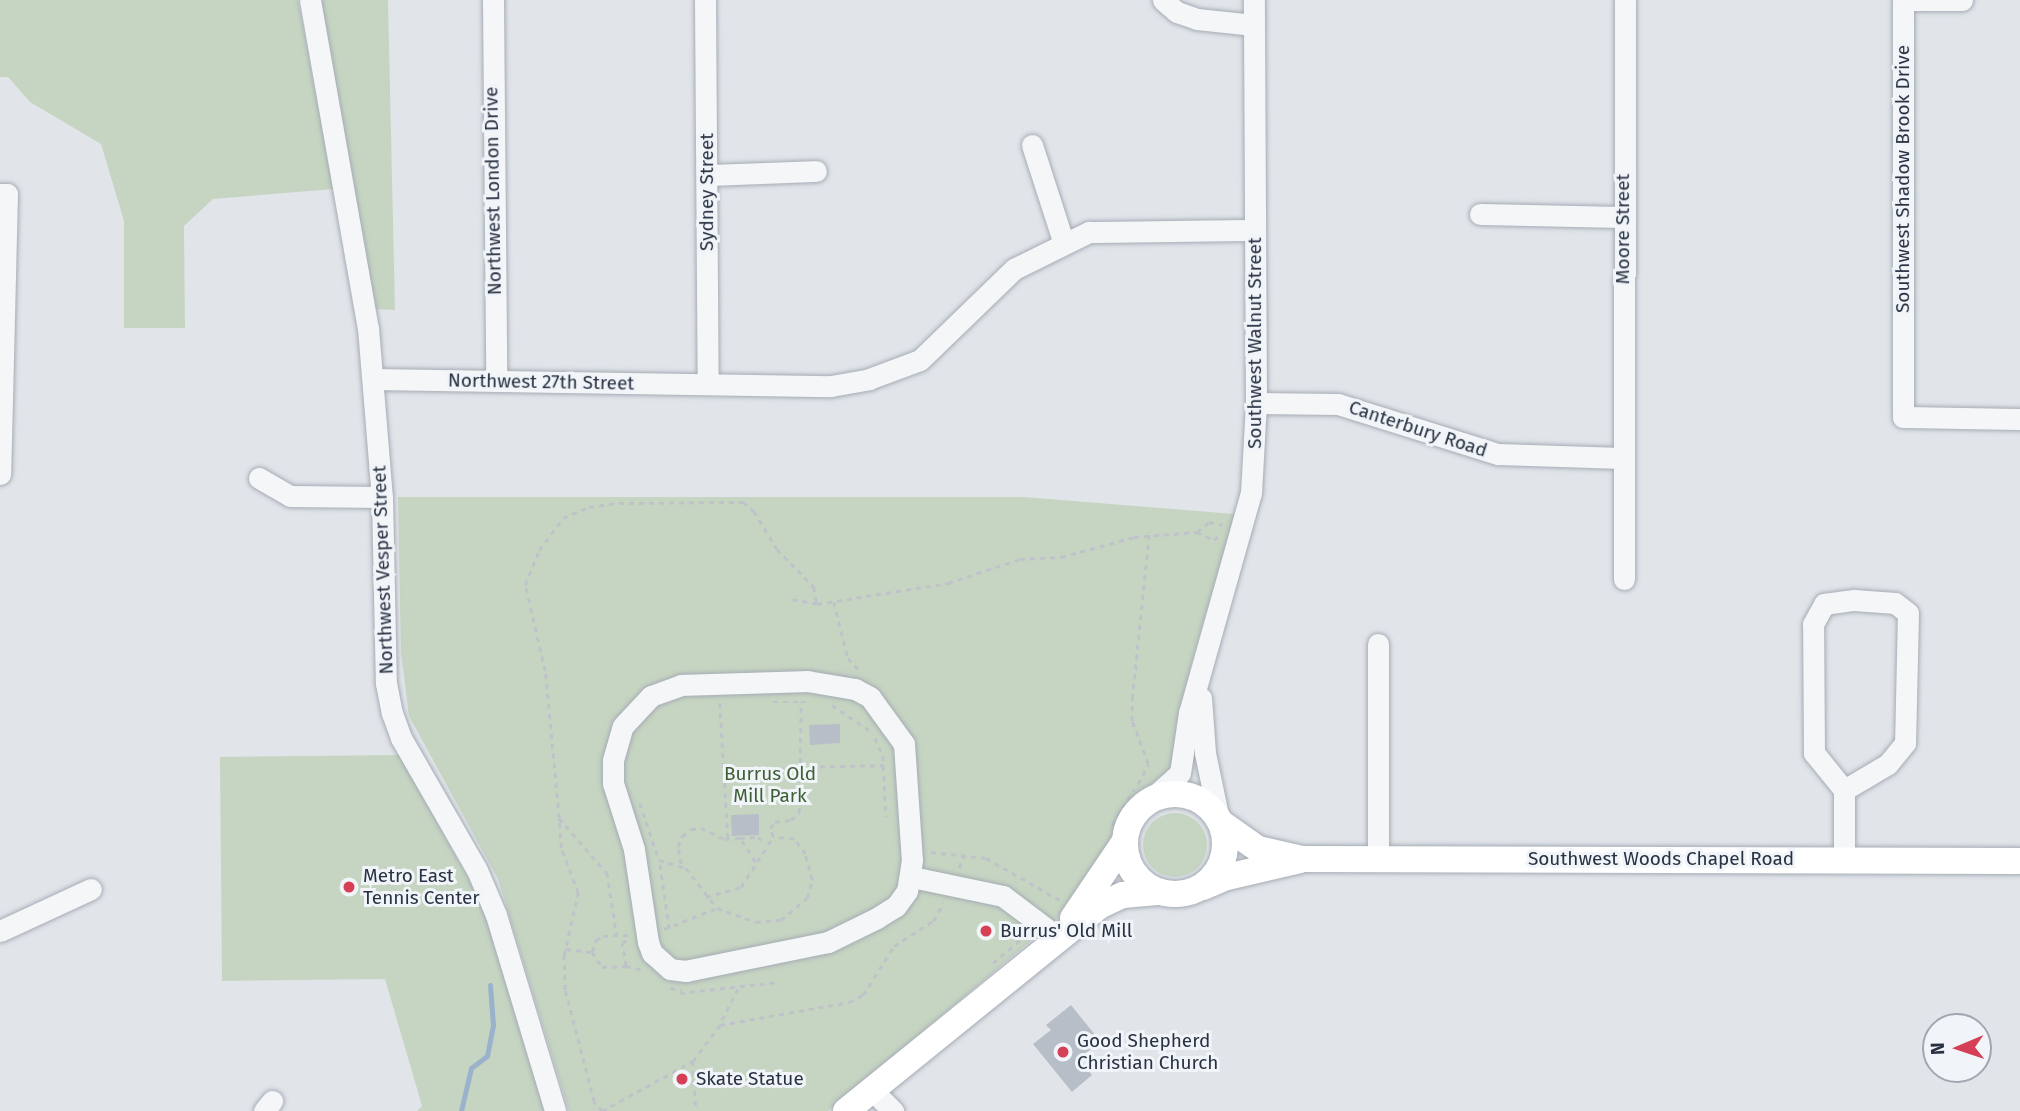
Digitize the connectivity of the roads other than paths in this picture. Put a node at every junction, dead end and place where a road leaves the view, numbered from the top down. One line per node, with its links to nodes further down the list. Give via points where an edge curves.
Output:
1 (310, 0): 17 (street, Northwest Vesper Street, via 360,268)
2 (493, 0): 18 (street, Northwest London Drive)
3 (705, 0): 11 (street, Sydney Street)
4 (1163, 0): 8 (street, via 1177,12 1197,19)
5 (1254, 0): 8 (street, Southwest Walnut Street)
6 (1625, 0): 14 (street, Moore Street)
7 (1962, 0): 21 (street, Southwest Shadow Brook Drive, via 1903,0 1903,417)
8 (1254, 25): 15 (street, Southwest Walnut Street)
9 (1032, 145): 16 (street)
10 (816, 171): 11 (street)
11 (707, 175): 19 (street, Sydney Street)
12 (0, 194): 23 (street, via 7,194)
13 (1480, 214): 14 (street)
14 (1623, 217): 22 (street, Moore Street)
15 (1255, 230): 16 (street, Northwest 27th Street, via 1089,232); 20 (street, Southwest Walnut Street)
16 (1063, 241): 19 (street, Northwest 27th Street, via 1014,269 920,360 869,379 831,386)
17 (374, 379): 18 (street, Northwest 27th Street); 25 (street, Northwest Vesper Street)
18 (496, 381): 19 (street, Northwest 27th Street)
19 (708, 384)
20 (1256, 403): 22 (street, Canterbury Road, via 1338,404 1498,454); 28 (street, Southwest Walnut Street, via 1251,493)
21 (2020, 419)
22 (1622, 458): 26 (street, Moore Street)
23 (0, 474)
24 (259, 478): 25 (street, via 290,496)
25 (382, 497): 44 (street, Northwest Vesper Street, via 386,683 392,713 401,738 492,904)
26 (1624, 579)
27 (1378, 644): 34 (street)
28 (1200, 679): 30 (street, Southwest Walnut Street, via 1189,713 1180,772); 31 (street, Southwest Walnut Street, via 1205,753)
29 (1844, 790): 29 (street, via 1888,764 1905,743 1908,613 1895,603 1854,600 1824,604 1813,624 1814,753); 35 (street)
30 (1150, 800): 31 (main road, via 1182,794 1198,799); 32 (main road)
31 (1220, 819): 33 (main road, Southwest Woods Chapel Road, via 1258,849); 40 (main road, via 1225,855 1218,871)
32 (1117, 837): 39 (main road, via 1133,873); 42 (main road)
33 (1302, 859): 34 (main road, Southwest Woods Chapel Road); 40 (main road, Southwest Woods Chapel Road, via 1227,877)
34 (1378, 859): 35 (main road, Southwest Woods Chapel Road)
35 (1844, 860): 36 (main road, Southwest Woods Chapel Road)
36 (2020, 861)
37 (912, 877): 37 (street, via 904,744 880,706 855,689 807,681 681,685 651,696 624,726 613,760 612,783 634,849 648,942 652,953 670,969 686,971 828,943 896,906); 42 (street, via 1003,895)
38 (91, 889): 41 (street)
39 (1160, 892): 40 (main road); 42 (main road, via 1118,898)
40 (1193, 892)
41 (0, 930)
42 (1059, 938): 43 (main road)
43 (872, 1090): 45 (main road); 46 (street)
44 (555, 1111)
45 (846, 1111)
46 (893, 1111)

